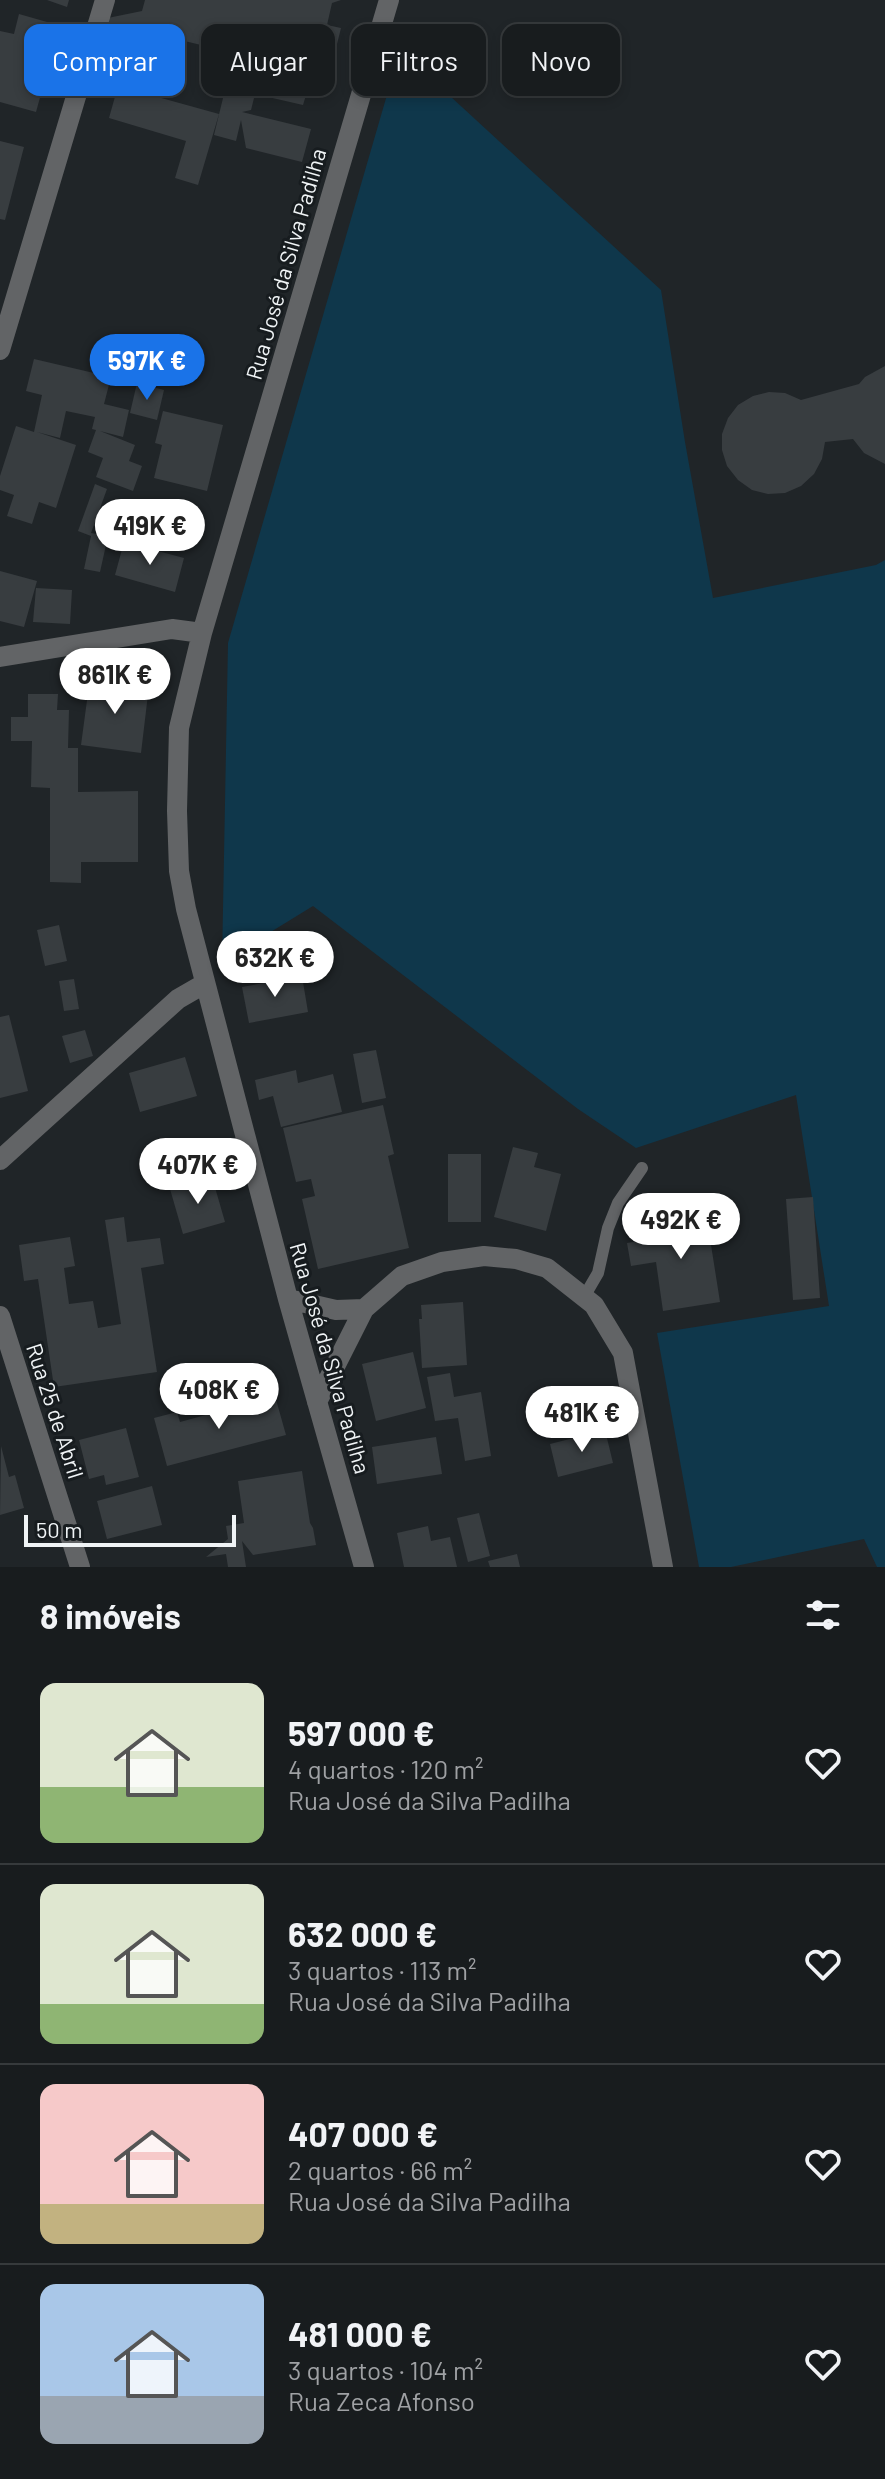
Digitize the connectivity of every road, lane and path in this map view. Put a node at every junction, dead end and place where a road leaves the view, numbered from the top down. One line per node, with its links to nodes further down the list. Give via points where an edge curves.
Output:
1 (105, 0): 3 (street)
2 (389, 0): 4 (street, Rua José da Silva Padilha)
3 (0, 350)
4 (202, 633): 5 (street, via 172,629); 6 (street, Rua José da Silva Padilha, via 179,728 177,811 179,871)
5 (0, 657)
6 (204, 984): 7 (street, via 178,999); 10 (street, Rua José da Silva Padilha)
7 (0, 1160)
8 (642, 1168): 9 (lane, via 618,1203 598,1273)
9 (584, 1297): 11 (street, via 547,1268 484,1256 442,1262 402,1276); 16 (street, via 623,1353)
10 (288, 1299): 11 (street, via 336,1310); 13 (street, Rua José da Silva Padilha)
11 (364, 1309): 13 (street)
12 (0, 1316): 14 (street, Rua 25 de Abril)
13 (317, 1402): 15 (street, Rua José da Silva Padilha)
14 (80, 1567)
15 (364, 1567)
16 (663, 1567)

